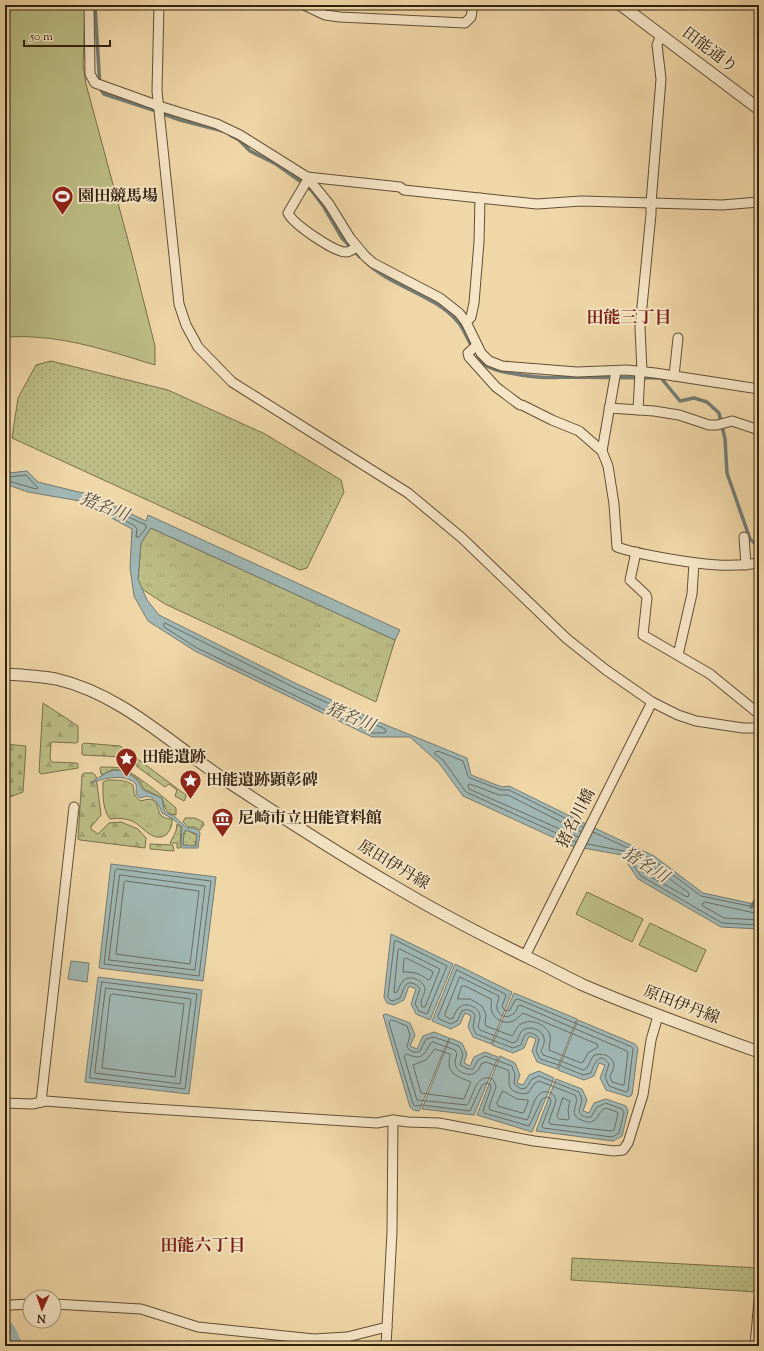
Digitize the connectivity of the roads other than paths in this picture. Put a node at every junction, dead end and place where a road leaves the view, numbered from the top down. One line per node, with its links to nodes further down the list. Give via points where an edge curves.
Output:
1 (89, 5): 7 (street, via 90,74 95,83)
2 (159, 5): 7 (street)
3 (304, 5): 4 (street, via 325,15 340,17 453,23 465,22 471,16)
4 (473, 5)
5 (621, 5): 6 (street, 田能通り)
6 (661, 35): 8 (street, 田能通り); 12 (street, via 657,45 661,79)
7 (159, 106): 9 (street, via 240,135); 32 (street, via 179,304 186,325 198,347 232,382 408,493 462,538 566,638)
8 (759, 109)
9 (308, 178): 10 (street); 13 (street, via 329,204); 13 (street, via 288,213 290,216 302,228 334,249 344,253)
10 (480, 198): 12 (street, via 537,204 581,201); 14 (street, via 476,292 471,317)
11 (759, 202): 12 (street, via 722,205)
12 (651, 203): 18 (street, via 640,327)
13 (357, 247): 14 (street, via 373,263 440,298)
14 (466, 322): 16 (street)
15 (678, 338): 19 (street)
16 (477, 345): 17 (street, via 489,361 502,366 577,372); 24 (street, via 468,353 469,357 496,387 520,405 579,431)
17 (616, 371): 18 (street); 21 (street)
18 (641, 372): 19 (street); 22 (street)
19 (674, 376): 20 (street)
20 (759, 389)
21 (610, 408): 22 (street); 24 (street)
22 (638, 410): 23 (street, via 680,415 709,425 732,421)
23 (759, 432)
24 (602, 451): 26 (street, via 608,466 614,504 616,547)
25 (744, 537): 29 (street)
26 (636, 552): 27 (street); 30 (street, via 630,580 647,598 643,635)
27 (694, 563): 29 (street); 30 (street, via 692,594)
28 (759, 563): 29 (street)
29 (746, 565)
30 (678, 655): 33 (street, via 710,674)
31 (5, 674): 36 (street, 原田伊丹線, via 56,679 109,699 285,819 401,890)
32 (652, 702): 34 (street, via 696,722 743,728); 36 (street, 猪名川橋)
33 (759, 714)
34 (759, 726)
35 (74, 807): 39 (street)
36 (525, 956): 37 (street, 原田伊丹線, via 581,984)
37 (658, 1016): 38 (street, 原田伊丹線); 41 (street, via 651,1040 643,1095 623,1150 534,1141 440,1123)
38 (759, 1052)
39 (41, 1102): 40 (street); 41 (street, via 377,1124)
40 (5, 1103)
41 (392, 1120): 46 (street, via 392,1232)
42 (759, 1300): 49 (street)
43 (22, 1304): 45 (street)
44 (62, 1304): 47 (street, via 141,1309 198,1327)
45 (5, 1307)
46 (387, 1327): 47 (street, via 347,1337); 48 (street)
47 (292, 1341)
48 (386, 1346)
49 (755, 1346)

